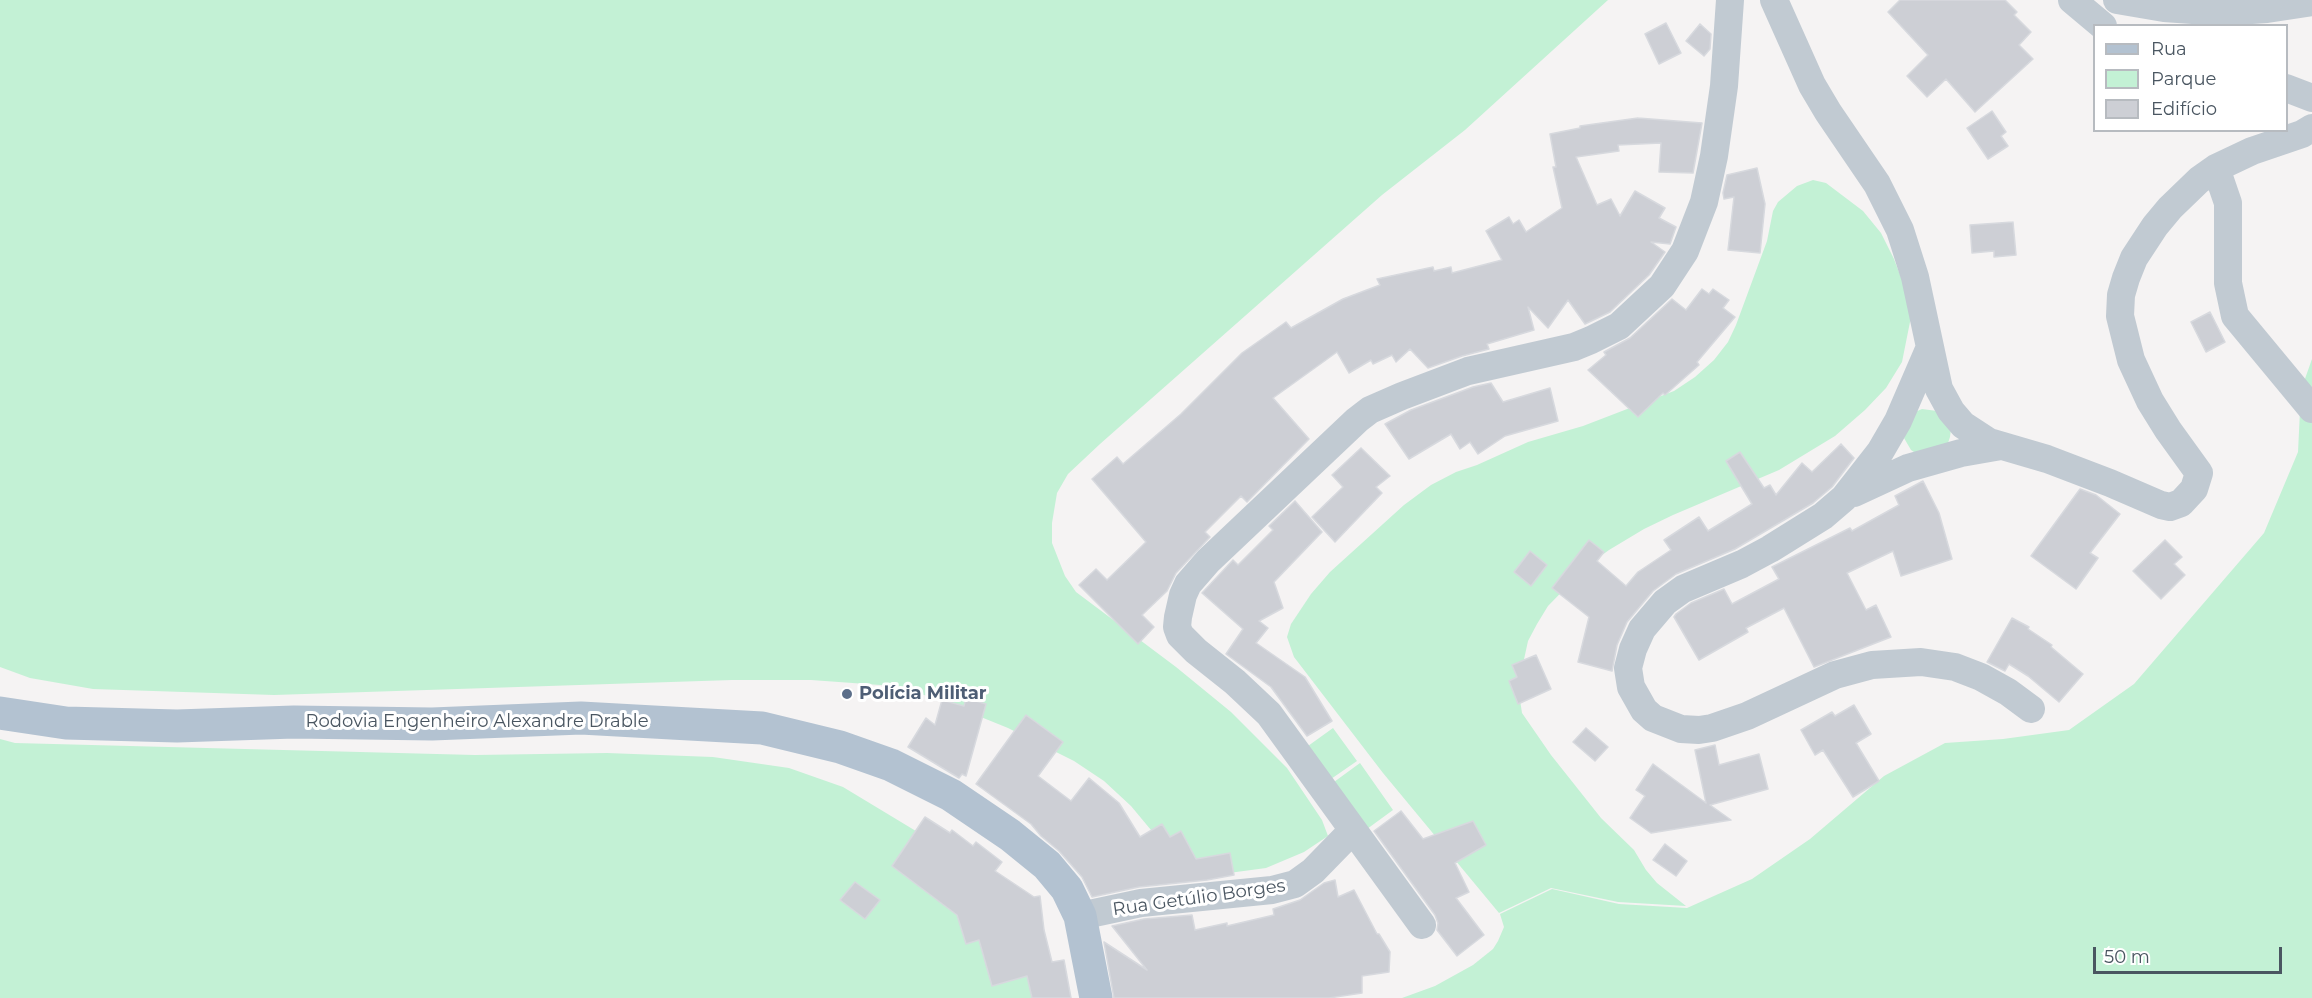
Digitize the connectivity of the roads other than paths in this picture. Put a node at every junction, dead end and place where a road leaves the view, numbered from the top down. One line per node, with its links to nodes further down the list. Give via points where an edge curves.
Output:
1 (1730, 0): 17 (street, via 1724,86 1704,202 1677,266 1647,302 1619,326 1574,347 1468,371 1370,410 1228,541 1188,584 1178,617 1180,635 1269,714)
2 (1774, 0): 11 (street, via 1812,85 1877,184 1900,230 1913,268)
3 (2072, 0): 6 (street)
4 (2117, 0): 5 (street, via 2221,12)
5 (2312, 2)
6 (2101, 24)
7 (2288, 89): 8 (street)
8 (2312, 98)
9 (2312, 128): 10 (street)
10 (2216, 168): 12 (street, via 2228,203 2228,283 2235,316); 13 (street, via 2186,191 2155,226 2134,258 2121,295 2122,328 2131,360 2168,430 2197,468 2199,478 2194,489 2181,504 2170,507)
11 (1930, 347): 13 (street, via 1939,389 1951,411 1970,430); 14 (street, via 1898,421 1880,452)
12 (2312, 409)
13 (2006, 448): 14 (street, via 1961,453 1908,468)
14 (1844, 498): 15 (street, via 1770,549 1683,589 1656,611 1642,629 1628,668 1631,687 1644,710 1662,723 1682,729 1712,728 1835,675 1908,661 1955,667 1981,677)
15 (2031, 709)
16 (0, 713): 18 (main road, Rodovia Engenheiro Alexandre Drable, via 66,723 177,726 294,722 432,724 581,718 762,728 840,747 891,765 951,795 1032,852 1067,889)
17 (1346, 836): 18 (street, Rua Getúlio Borges, via 1295,884 1272,890 1141,903); 19 (street)
18 (1080, 916): 20 (main road, Rodovia Engenheiro Alexandre Drable)
19 (1422, 925)
20 (1096, 998)

